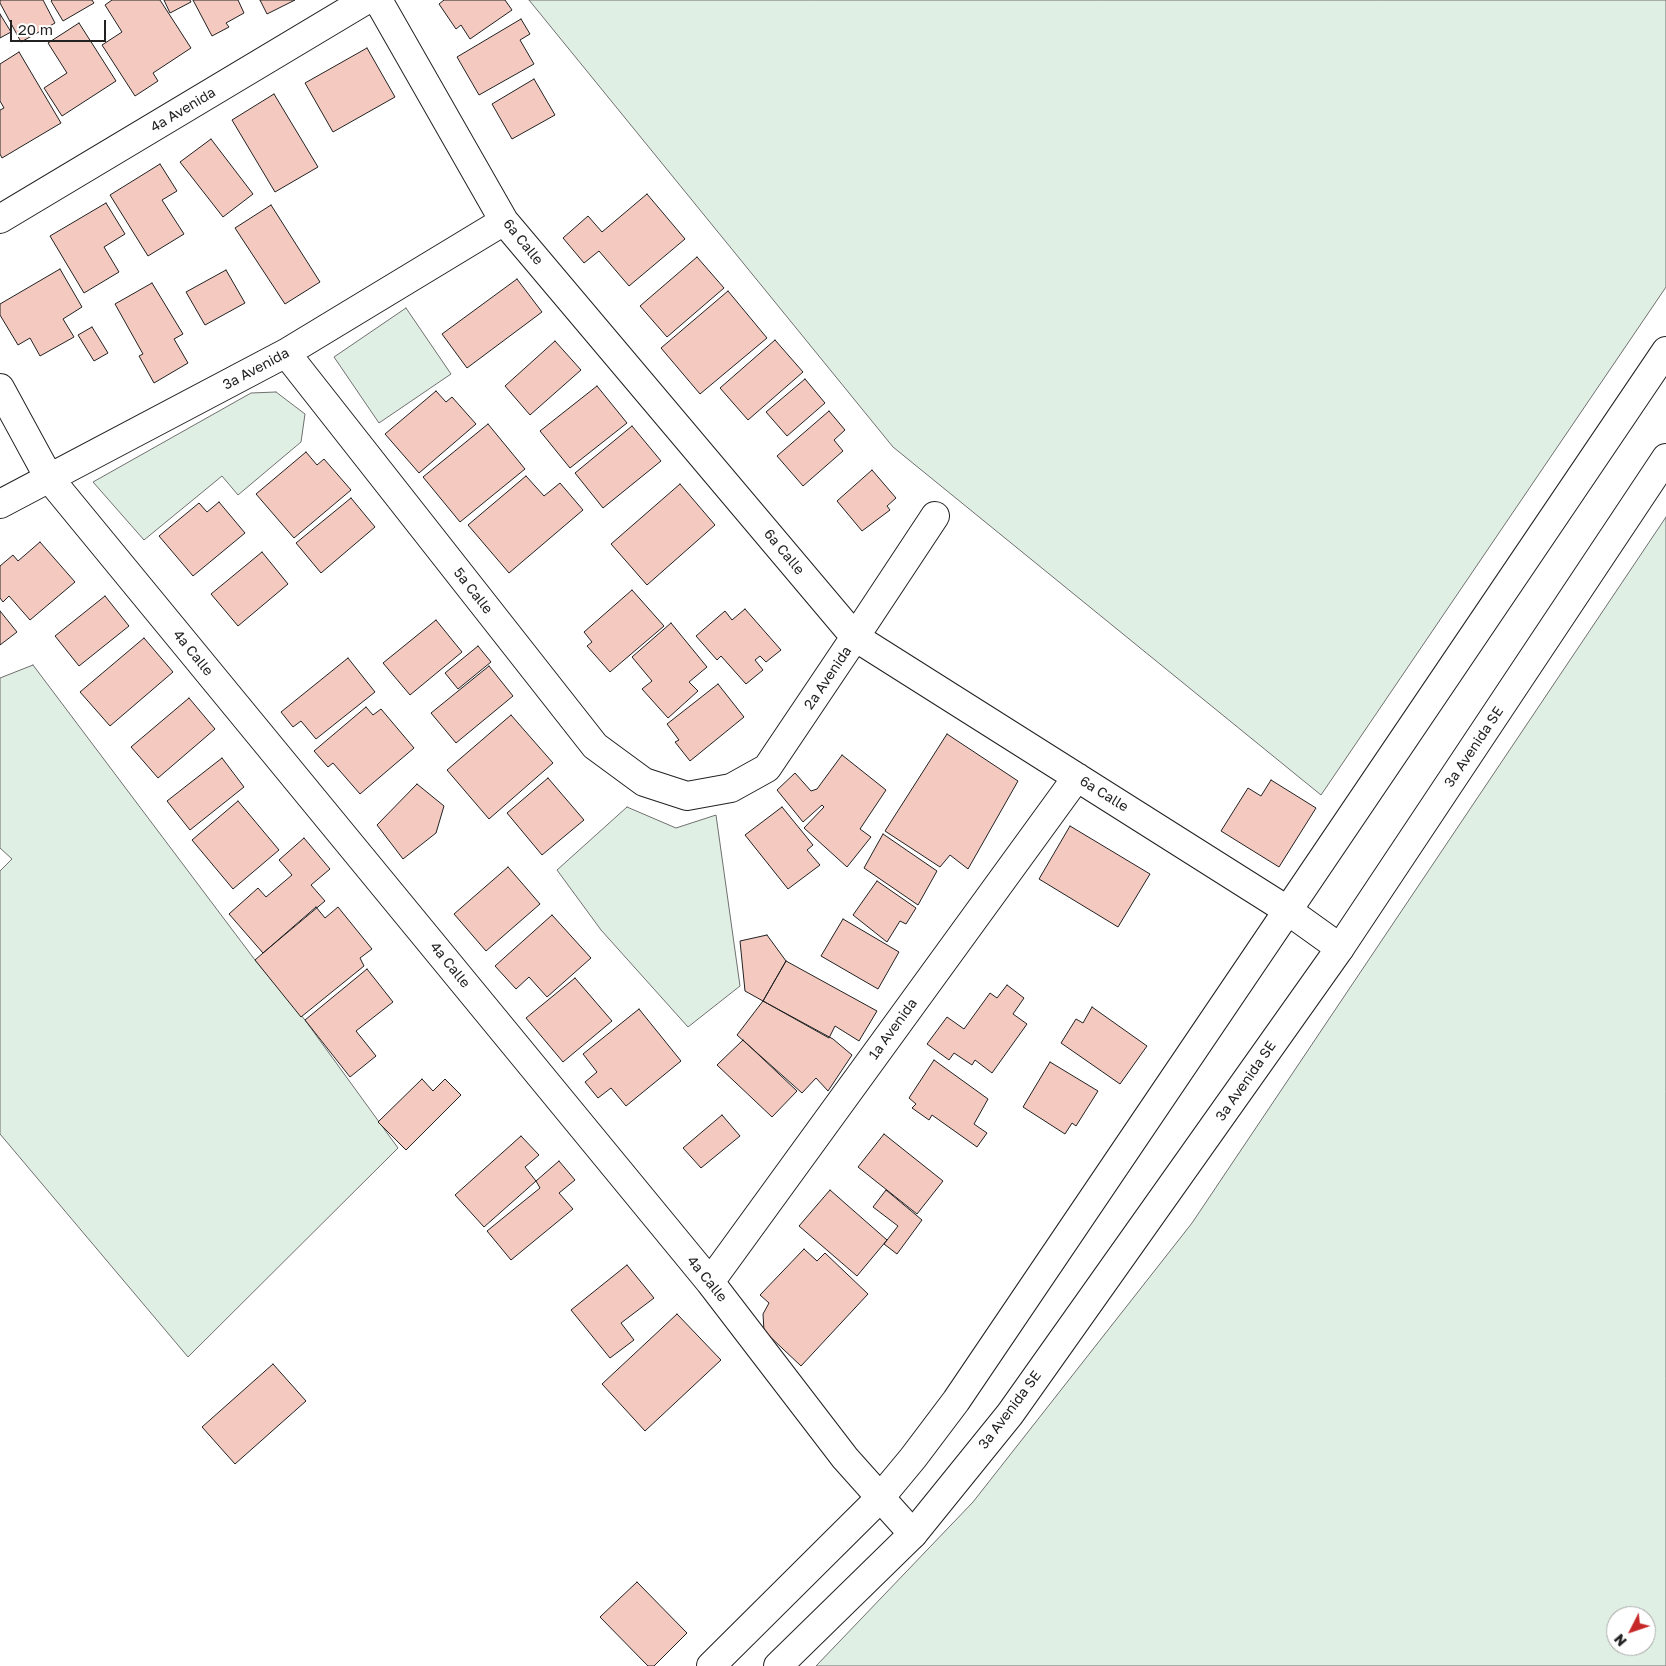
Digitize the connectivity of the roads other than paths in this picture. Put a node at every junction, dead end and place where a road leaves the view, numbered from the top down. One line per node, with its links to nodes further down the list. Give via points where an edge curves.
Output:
1 (366, 0): 3 (street, 4a Avenida)
2 (378, 0): 4 (street, 6a Calle)
3 (0, 219)
4 (504, 221): 6 (street, 3a Avenida); 12 (street, 6a Calle)
5 (1666, 351): 15 (street)
6 (286, 353): 9 (street, 3a Avenida); 14 (street, 5a Calle, via 594,746 644,782)
7 (0, 388): 9 (street, 4a Calle)
8 (1666, 458): 16 (street, 3a Avenida SE)
9 (50, 478): 10 (street, 3a Avenida); 17 (street, 4a Calle)
10 (0, 504)
11 (935, 516): 12 (street, 2a Avenida)
12 (856, 637): 13 (street, 6a Calle); 14 (street, 2a Avenida, via 767,768 731,788)
13 (1077, 777): 15 (street, 6a Calle); 17 (street, 1a Avenida)
14 (687, 796)
15 (1287, 910): 16 (street, 6a Calle); 18 (street, via 956,1401)
16 (1340, 948): 19 (street, 3a Avenida SE, via 1010,1414)
17 (710, 1282): 18 (street, 4a Calle)
18 (879, 1499): 19 (street, 4a Calle); 20 (street)
19 (912, 1534): 21 (street, 3a Avenida SE)
20 (711, 1666)
21 (778, 1666)

